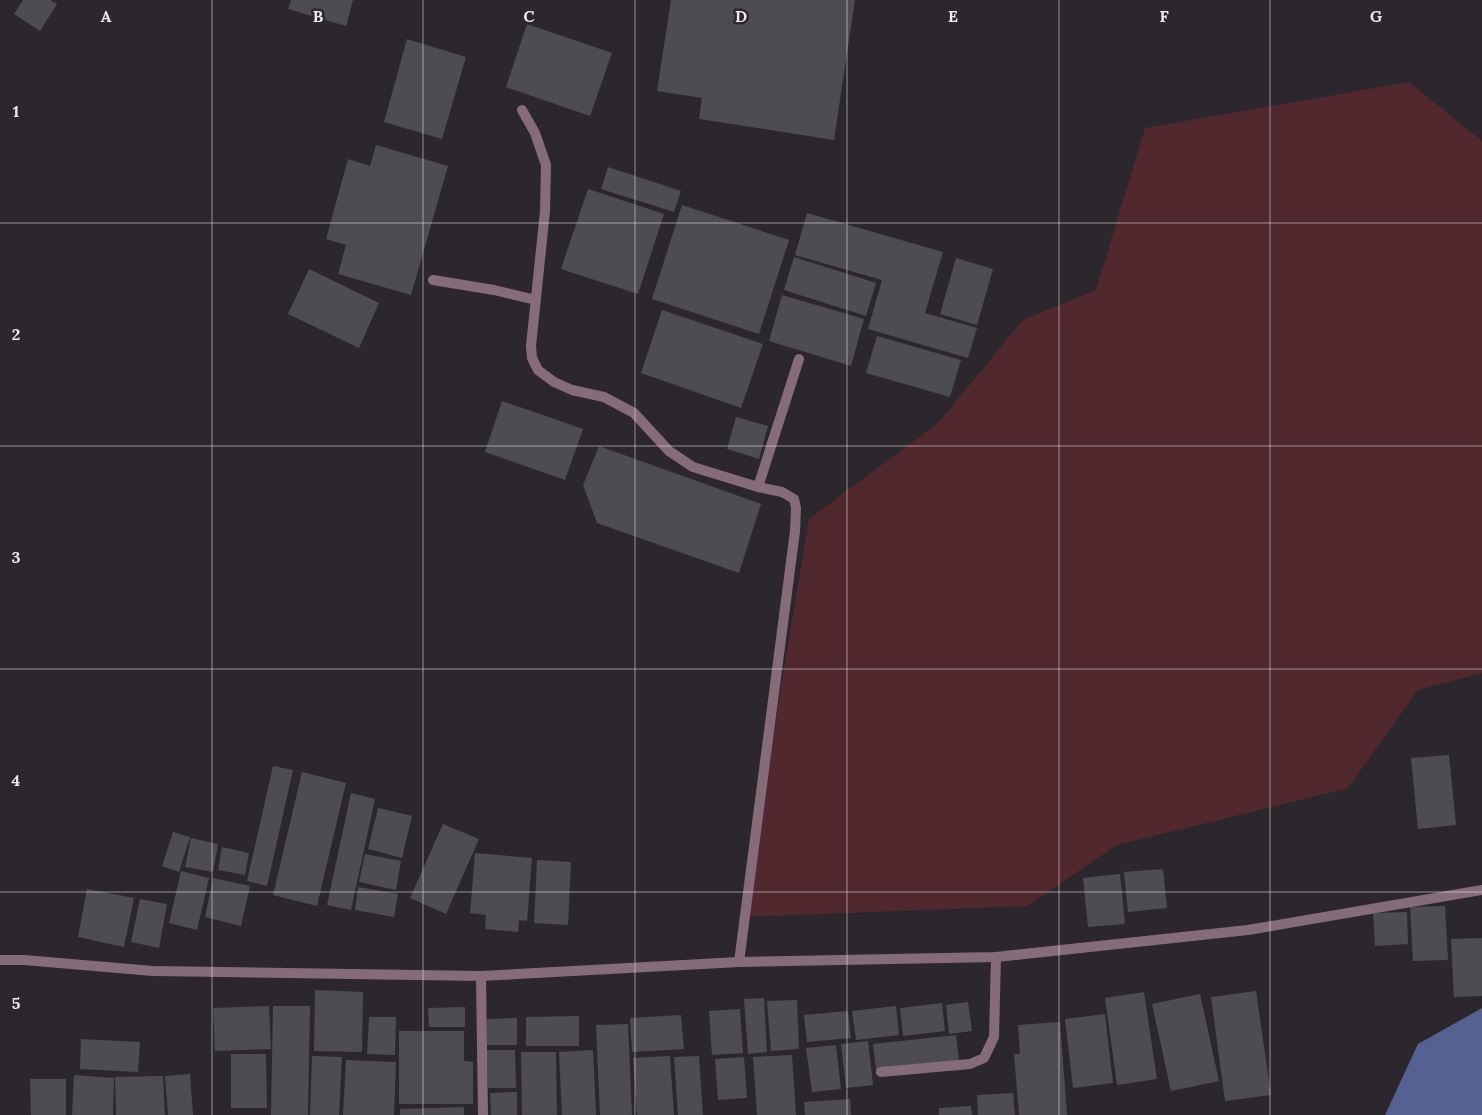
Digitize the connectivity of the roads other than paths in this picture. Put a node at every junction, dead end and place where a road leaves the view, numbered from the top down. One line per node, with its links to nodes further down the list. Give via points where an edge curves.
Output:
1 (522, 110): 3 (street, via 535,132 546,166)
2 (433, 280): 3 (street)
3 (536, 300): 5 (street, via 531,346 538,370 554,382 604,397 634,413 669,451 693,467)
4 (799, 359): 5 (street)
5 (758, 487): 9 (street, via 782,492 794,499 796,508)
6 (1482, 890): 7 (street, via 1248,930)
7 (996, 957): 9 (street); 11 (street, via 994,1037 984,1058 970,1064)
8 (0, 960): 10 (street, via 153,971)
9 (739, 962): 10 (street)
10 (481, 976): 12 (street)
11 (882, 1072)
12 (483, 1115)

